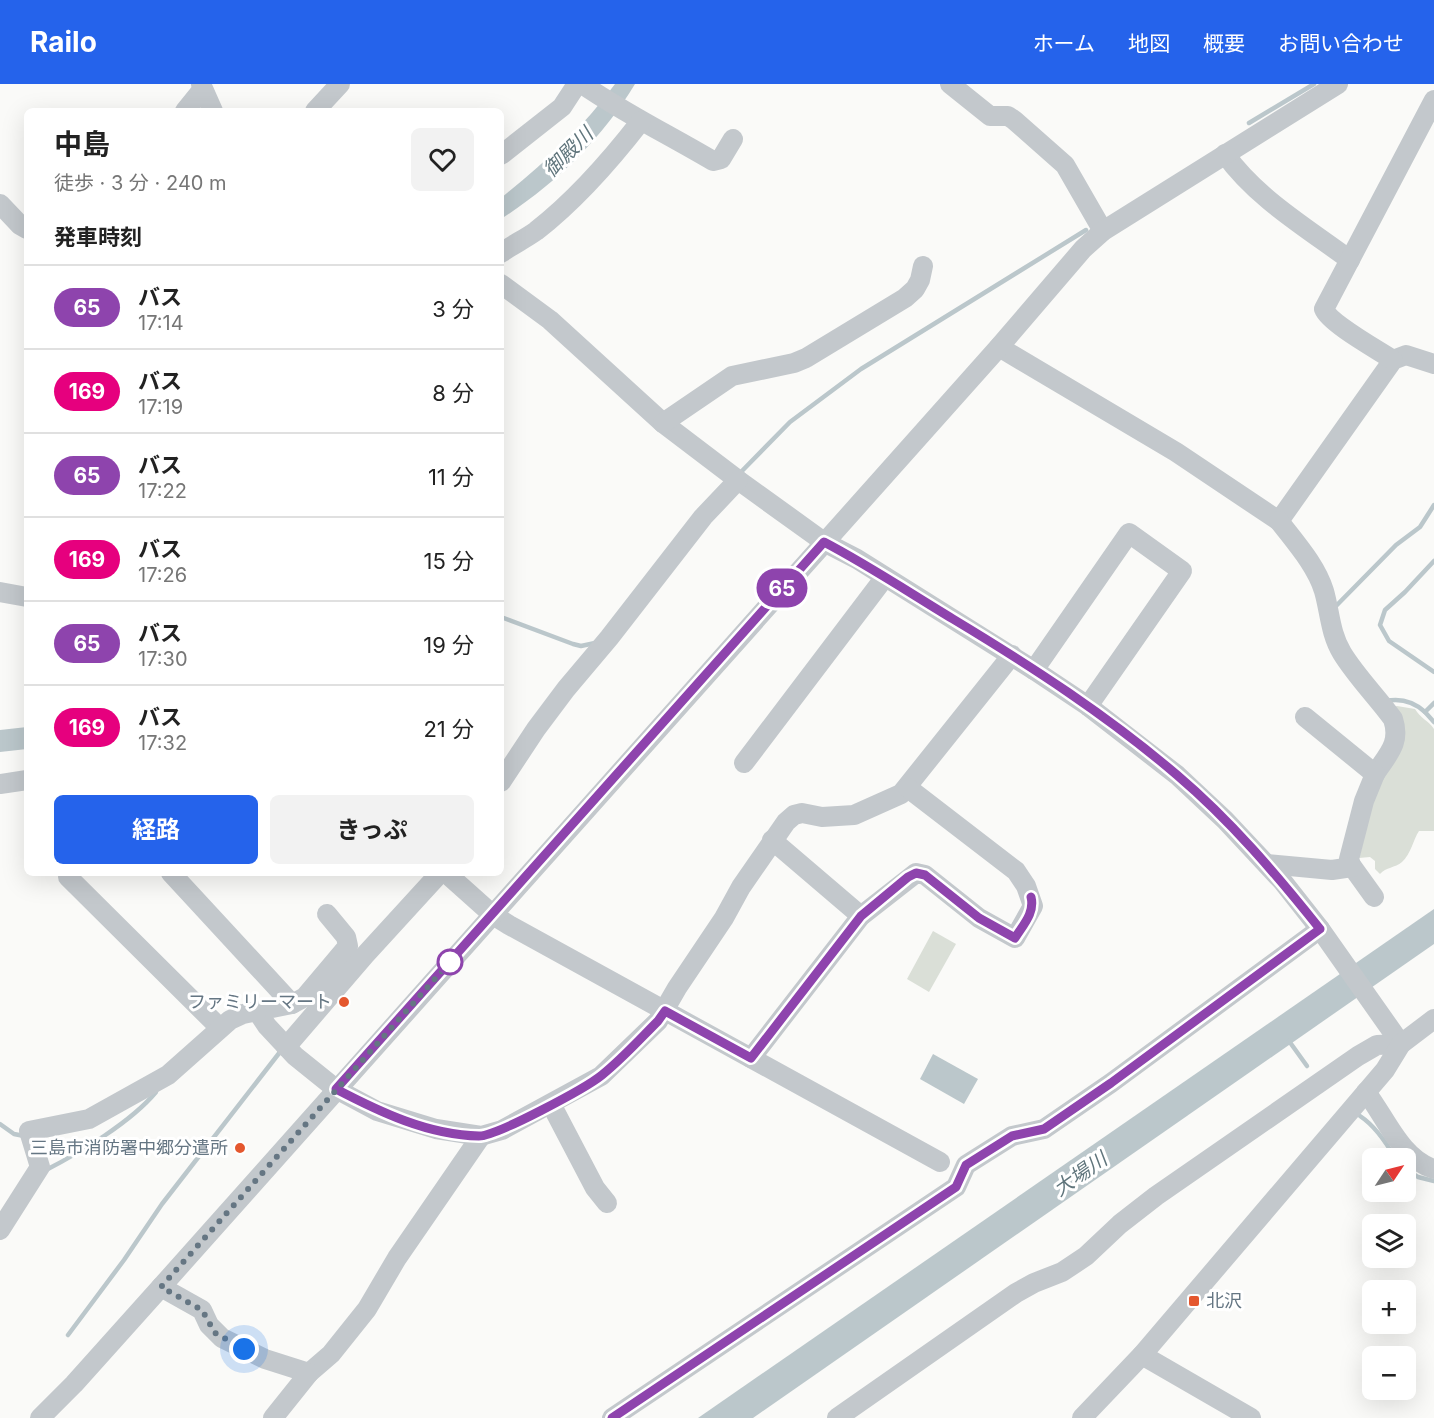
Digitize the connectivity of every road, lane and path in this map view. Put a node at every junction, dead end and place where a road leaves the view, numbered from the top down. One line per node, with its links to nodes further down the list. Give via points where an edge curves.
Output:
1 (340, 84): 9 (street)
2 (950, 84): 16 (street, via 990,116 1014,120 1055,155 1065,165)
3 (1338, 84): 13 (street)
4 (582, 85): 10 (street); 12 (street, via 562,107)
5 (201, 87): 7 (street); 8 (street)
6 (1434, 100): 18 (street)
7 (187, 108)
8 (212, 108)
9 (318, 108)
10 (637, 119): 11 (street, via 713,160 722,159); 17 (street, via 593,179 535,231)
11 (733, 139)
12 (504, 153)
13 (1224, 154): 16 (street); 18 (street, via 1261,193)
14 (3, 212): 15 (street)
15 (24, 227)
16 (1103, 231): 21 (street)
17 (504, 251)
18 (1350, 260): 22 (street, via 1324,309 1326,314)
19 (923, 266): 24 (street, via 915,289 860,326 794,363 732,376)
20 (504, 286): 24 (street, via 550,320)
21 (999, 347): 26 (street, via 1176,452); 27 (street)
22 (1393, 360): 23 (street, via 1406,355); 26 (street)
23 (1434, 364)
24 (663, 423): 25 (street)
25 (738, 480): 27 (street); 37 (street, via 703,517 566,689)
26 (1279, 521): 36 (street, via 1316,574 1342,654 1393,719 1396,738)
27 (824, 542): 28 (street); 50 (street)
28 (885, 577): 31 (street); 35 (street)
29 (0, 592): 30 (street)
30 (24, 596)
31 (1012, 655): 32 (street); 40 (street)
32 (1034, 670): 33 (street); 33 (street, via 1129,533 1182,571)
33 (1088, 706): 42 (street, via 1178,775)
34 (1305, 717): 36 (street)
35 (744, 764)
36 (1375, 774): 43 (street, via 1350,851)
37 (504, 777)
38 (24, 780): 39 (street)
39 (0, 784)
40 (908, 788): 41 (street, via 854,815 794,815); 51 (street, via 1016,871 1031,897 1031,912 1015,938 979,918 925,875 916,873)
41 (772, 840): 51 (street); 55 (street)
42 (1268, 864): 43 (street, via 1332,870); 52 (street)
43 (1352, 867): 48 (street)
44 (174, 876): 53 (street)
45 (437, 876): 53 (street)
46 (449, 876): 50 (street)
47 (68, 877): 57 (street)
48 (1374, 897)
49 (327, 914): 53 (street, via 346,937 348,946)
50 (493, 915): 55 (street); 61 (street)
51 (861, 916): 60 (street)
52 (1322, 931): 58 (street); 74 (street, via 1044,1129 1012,1136 966,1165 956,1187)
53 (308, 1005): 54 (street); 59 (street)
54 (257, 1011): 57 (street, via 243,1014); 59 (street)
55 (665, 1011): 60 (street); 63 (street, via 601,1076)
56 (1434, 1019): 58 (street)
57 (220, 1028): 68 (street, via 168,1075 89,1119 28,1131 40,1167)
58 (1396, 1036): 62 (street, via 1394,1058); 75 (street, via 1358,1056 1156,1196 1086,1256 1016,1293)
59 (286, 1047): 61 (street)
60 (751, 1058): 65 (street)
61 (336, 1089): 64 (street, via 405,1121); 69 (street)
62 (1366, 1092): 66 (street, via 1404,1148 1416,1161); 70 (street)
63 (551, 1104): 64 (street, via 502,1130); 67 (street, via 595,1188)
64 (481, 1136): 71 (street, via 397,1258 367,1309 331,1354)
65 (940, 1162)
66 (1434, 1169)
67 (607, 1203)
68 (0, 1230)
69 (161, 1287): 71 (street, via 202,1310 209,1325 222,1338 265,1359); 72 (street)
70 (1142, 1355): 76 (street); 77 (street)
71 (309, 1373): 73 (street)
72 (40, 1418)
73 (273, 1418)
74 (612, 1418)
75 (837, 1418)
76 (1083, 1418)
77 (1251, 1418)

